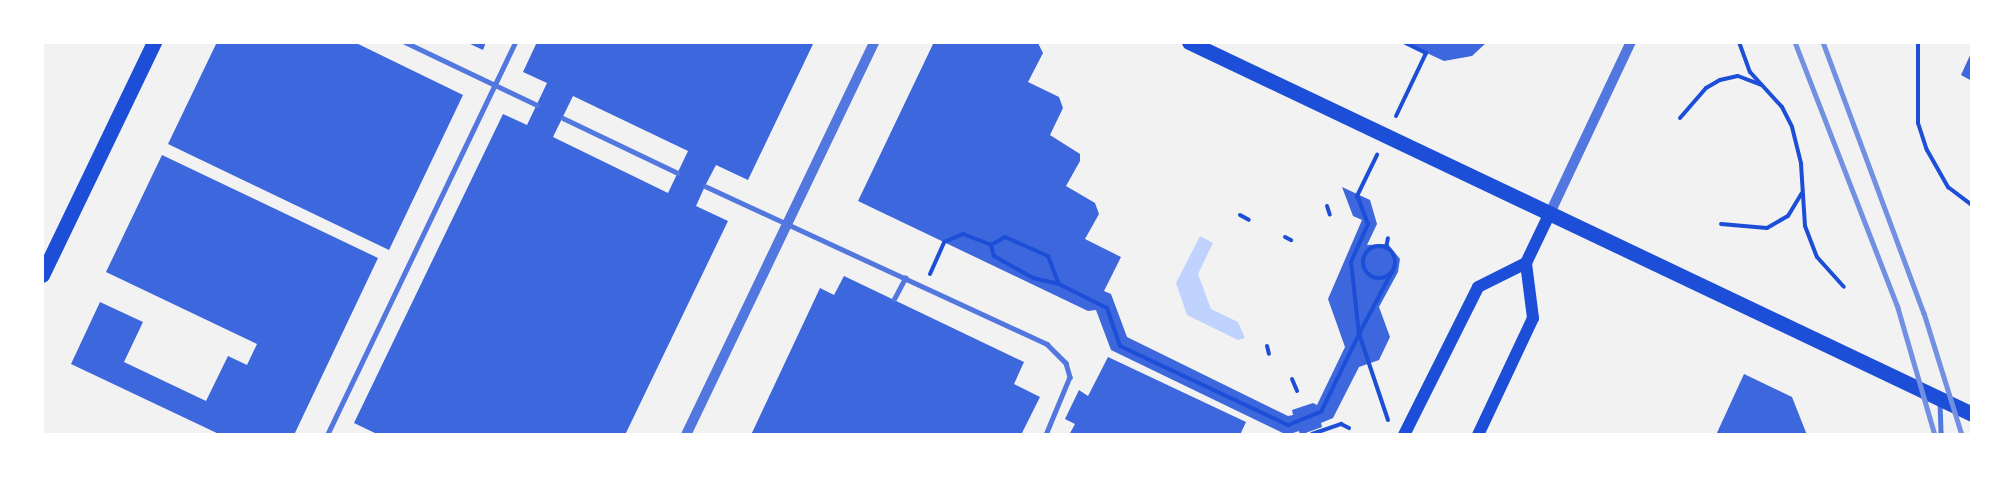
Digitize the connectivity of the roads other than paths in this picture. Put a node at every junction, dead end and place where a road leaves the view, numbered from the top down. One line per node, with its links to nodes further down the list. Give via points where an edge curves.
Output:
1 (154, 42): 15 (main road)
2 (405, 42): 7 (lane)
3 (515, 42): 7 (lane)
4 (874, 42): 13 (street)
5 (1189, 42): 12 (main road)
6 (1631, 42): 12 (street)
7 (495, 85): 8 (lane); 20 (lane)
8 (537, 105)
9 (563, 118): 10 (lane)
10 (678, 172)
11 (705, 186): 13 (lane)
12 (1550, 213): 14 (main road); 18 (main road)
13 (787, 225): 16 (lane); 21 (street)
14 (1526, 263): 23 (main road, via 1478,286); 24 (main road, via 1533,318)
15 (42, 275)
16 (905, 278): 17 (lane); 22 (lane, via 1047,344 1066,363 1070,377 1066,393)
17 (894, 299)
18 (1940, 399): 19 (main road); 25 (lane)
19 (1972, 414)
20 (327, 435)
21 (686, 435)
22 (1046, 435)
23 (1404, 435)
24 (1478, 435)
25 (1941, 435)

